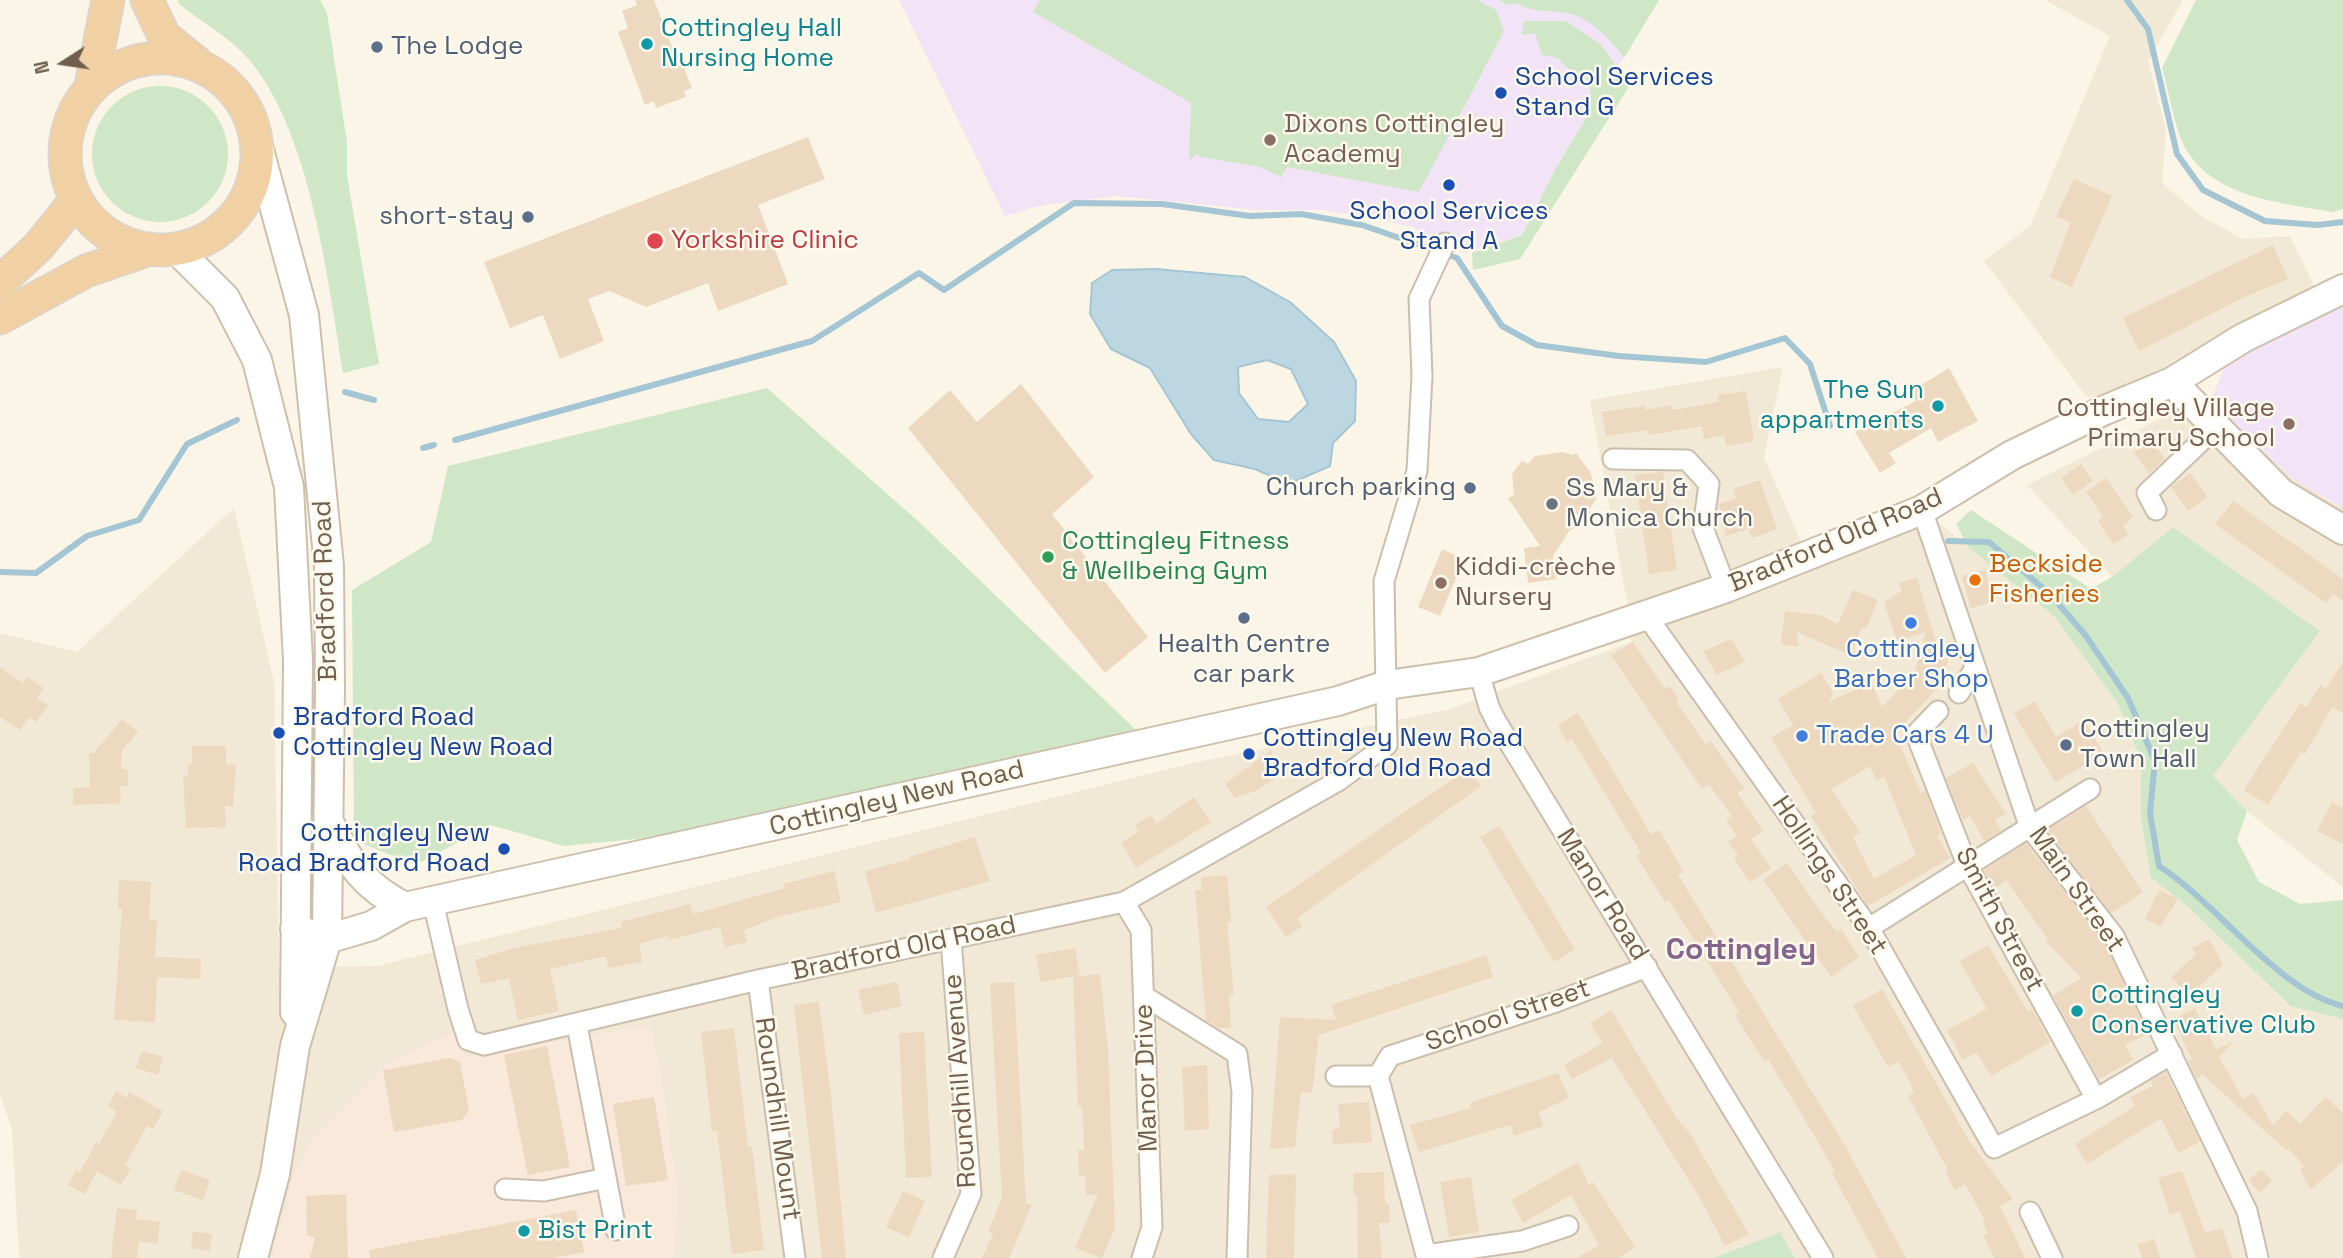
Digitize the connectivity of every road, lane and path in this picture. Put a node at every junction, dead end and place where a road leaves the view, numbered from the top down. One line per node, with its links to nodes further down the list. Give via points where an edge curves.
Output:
1 (108, 0): 4 (highway)
2 (147, 0): 3 (highway, via 164,36)
3 (199, 65): 4 (highway, via 171,58 142,59 115,69); 5 (highway, via 226,83 246,109)
4 (91, 86): 6 (highway, via 74,111 65,141 66,171)
5 (256, 139): 8 (highway, via 255,171 244,202 205,240); 26 (main road, Bradford Road, via 304,314 329,566)
6 (76, 200): 8 (highway, via 95,224 120,241); 9 (highway, via 38,247)
7 (1445, 243): 22 (street, via 1419,299 1422,376 1417,471 1384,580)
8 (163, 249): 11 (highway, via 86,271); 34 (main road, Bradford Road, via 225,298 257,360 289,487 298,661)
9 (0, 282)
10 (2343, 289): 12 (main road, Bradford Old Road, via 2243,338)
11 (0, 318)
12 (2172, 382): 13 (main road); 15 (main road, Bradford Old Road, via 2019,452)
13 (2216, 427): 16 (street, via 2147,493); 17 (main road, via 2281,493)
14 (1613, 459): 18 (street, via 1686,460 1703,477 1709,484 1703,528)
15 (1922, 510): 18 (main road, Bradford Old Road); 20 (street, Main Street)
16 (2156, 510)
17 (2343, 530)
18 (1726, 588): 19 (main road, Bradford Old Road)
19 (1646, 615): 21 (main road, Cottingley New Road); 35 (street, Hollings Street)
20 (1975, 668): 23 (street); 27 (street, Main Street)
21 (1479, 671): 22 (main road, Cottingley New Road); 38 (street, Manor Road, via 1496,721)
22 (1387, 685): 31 (main road, Cottingley New Road, via 1325,704); 32 (street, Bradford Old Road, via 1387,745 1338,781)
23 (1959, 693)
24 (1938, 712): 28 (street, Smith Street, via 1916,734)
25 (2090, 789): 27 (street)
26 (329, 821): 29 (main road, via 350,863); 30 (main road, Bradford Road)
27 (2030, 828): 28 (street); 43 (street, Main Street, via 2114,936)
28 (1967, 865): 35 (street); 46 (street, Smith Street)
29 (377, 893): 30 (main road); 33 (main road)
30 (328, 902): 34 (main road); 36 (main road, Bradford Road)
31 (433, 902): 33 (main road, Cottingley New Road); 41 (street, Bradford Old Road, via 468,1040 484,1045)
32 (1124, 902): 37 (street, Bradford Old Road); 40 (street, Manor Drive, via 1141,930)
33 (405, 907): 36 (main road, Cottingley New Road, via 371,926)
34 (295, 923): 36 (main road); 42 (main road, Bradford Road)
35 (1869, 928): 46 (street, Hollings Street, via 1994,1148)
36 (327, 939): 42 (main road, Bradford Road)
37 (951, 940): 39 (street, Bradford Old Road); 55 (street, Roundhill Avenue, via 971,1194)
38 (1647, 967): 45 (street, School Street, via 1390,1056); 58 (street, Manor Road)
39 (758, 980): 41 (street, Bradford Old Road); 54 (street, Roundhill Mount)
40 (1144, 996): 56 (street, Manor Drive, via 1152,1227); 57 (street, via 1237,1054 1242,1092)
41 (576, 1025): 47 (street)
42 (295, 1046): 53 (main road, Bradford Road, via 275,1174)
43 (2172, 1054): 46 (street); 60 (street, Main Street, via 2247,1210)
44 (1335, 1076): 45 (street)
45 (1378, 1076): 52 (street)
46 (2096, 1099)
47 (606, 1178): 48 (street, via 544,1191); 51 (street)
48 (505, 1189)
49 (2030, 1212): 59 (street)
50 (1568, 1226): 52 (street, via 1522,1241)
51 (616, 1230)
52 (1426, 1256)
53 (253, 1258)
54 (795, 1258)
55 (943, 1258)
56 (1142, 1258)
57 (1237, 1258)
58 (1822, 1258)
59 (2052, 1258)
60 (2258, 1258)

